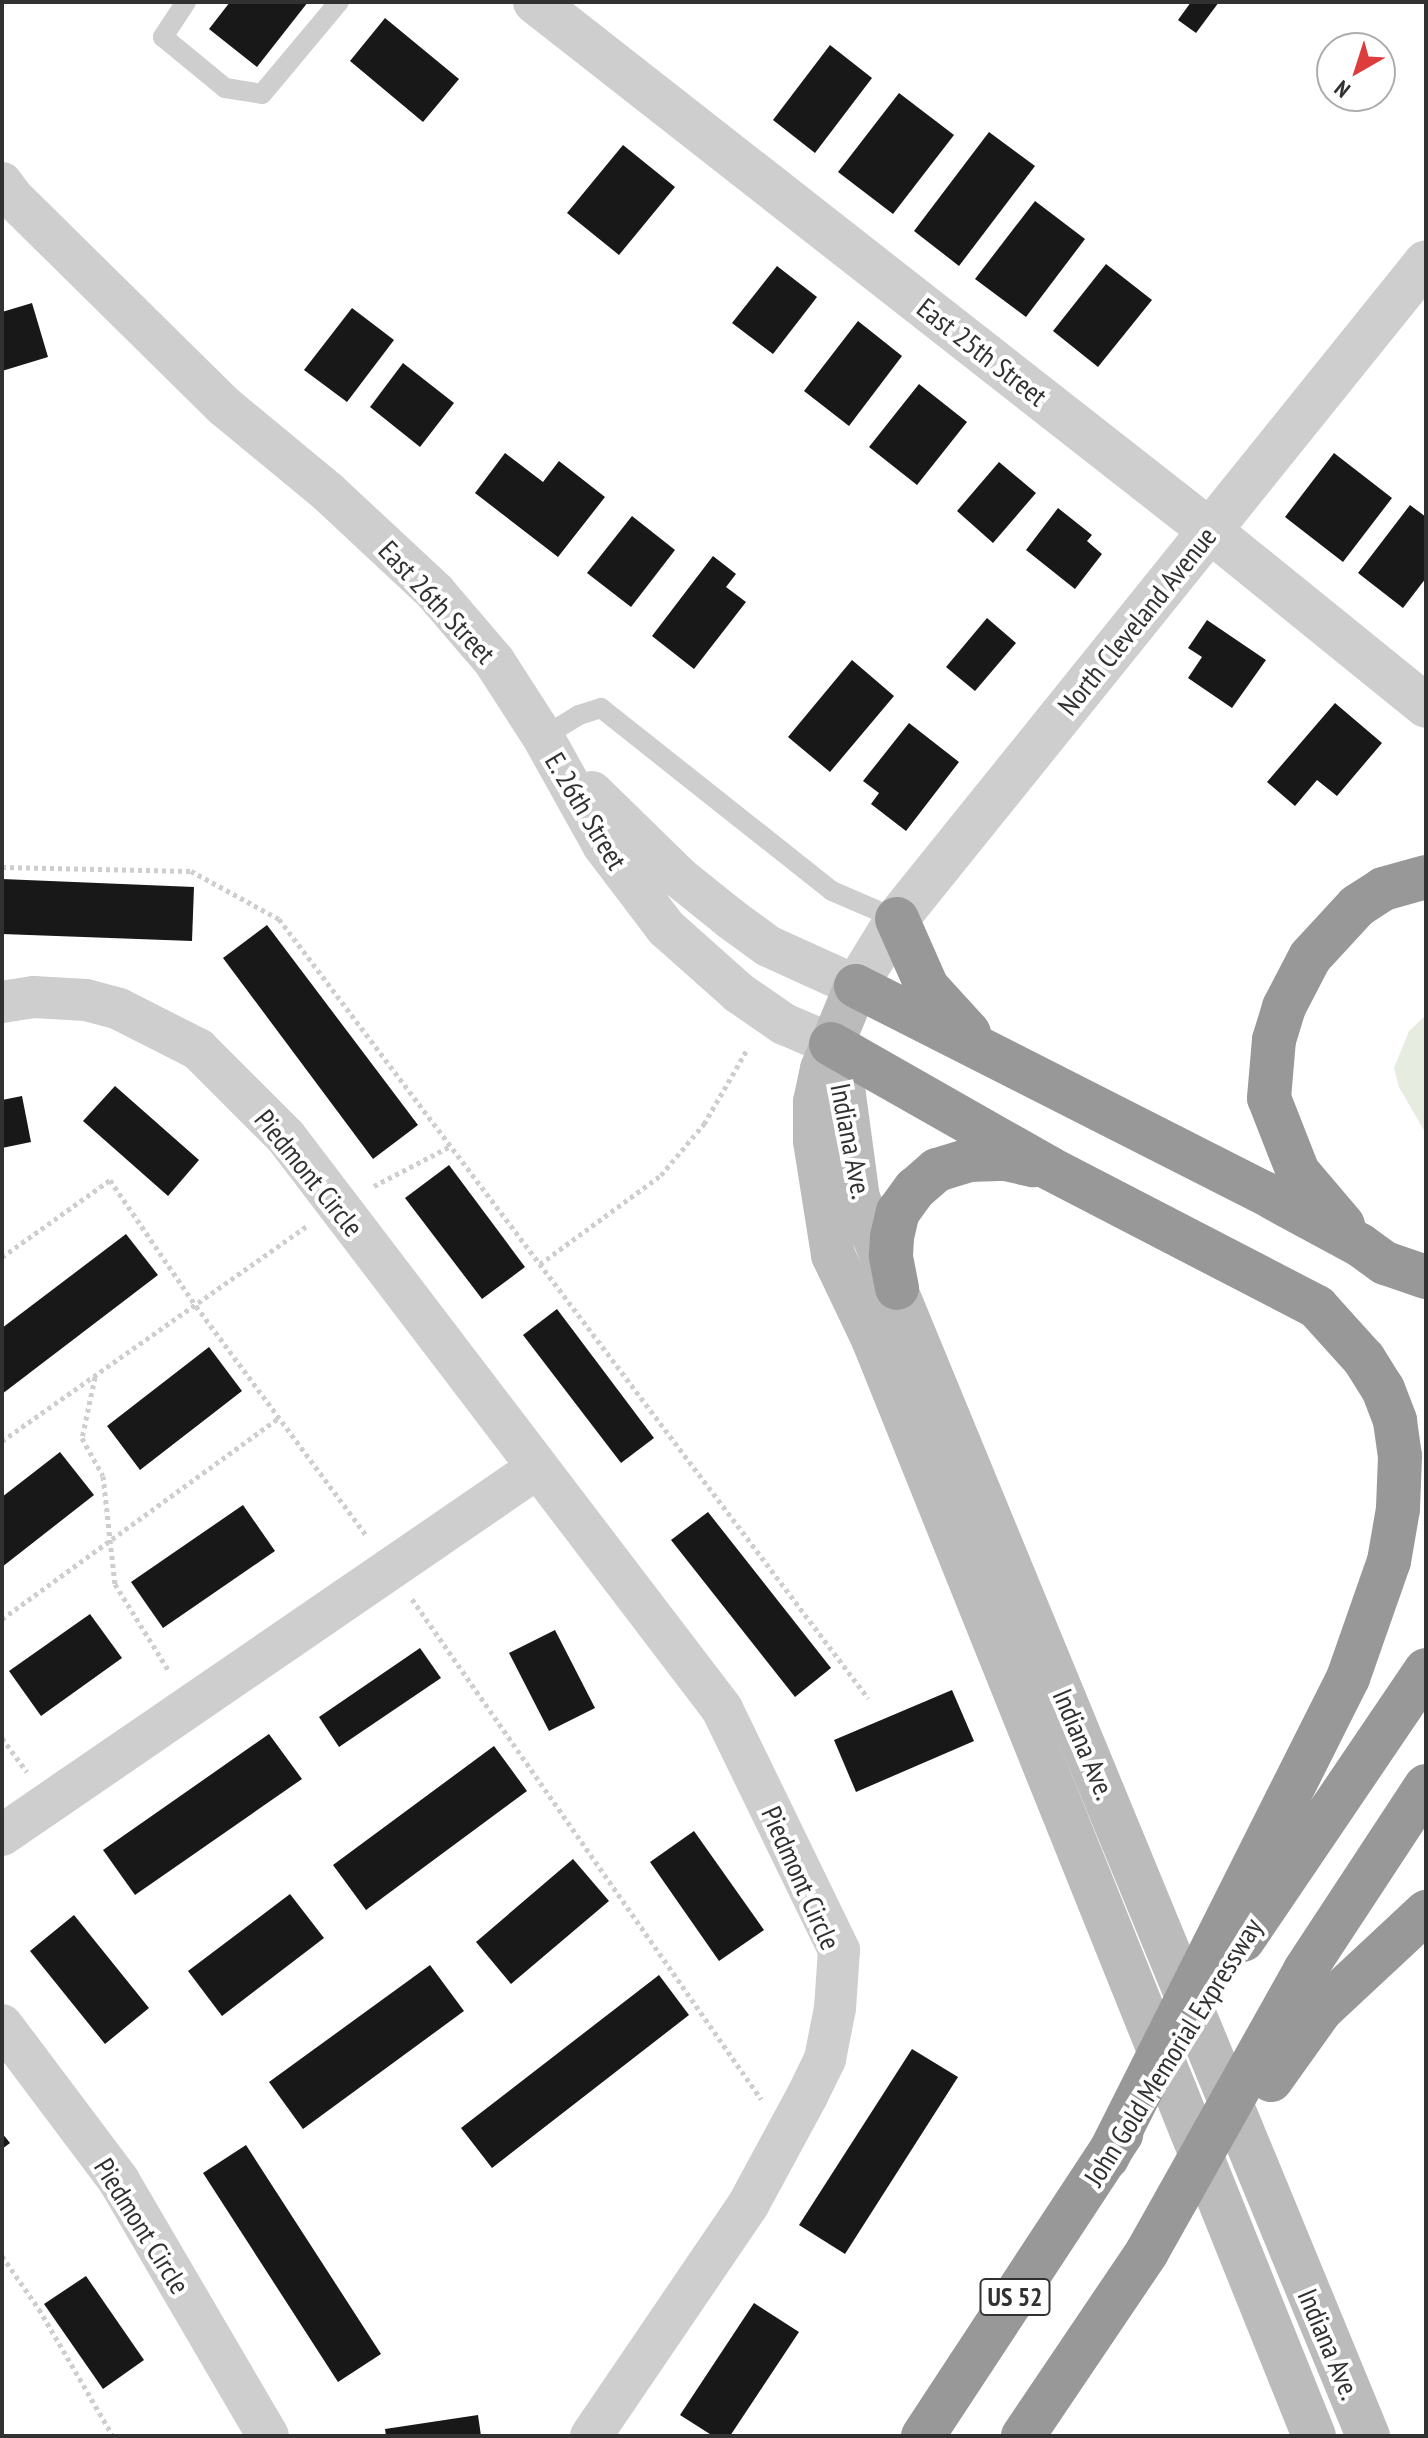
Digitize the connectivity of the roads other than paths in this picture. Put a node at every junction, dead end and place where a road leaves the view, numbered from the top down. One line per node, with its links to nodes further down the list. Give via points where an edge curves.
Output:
1 (186, 2): 2 (lane, via 163,37 225,88 262,94)
2 (339, 2)
3 (535, 2): 6 (street, East 25th Street)
4 (5, 194): 8 (street, East 26th Street, via 224,406 329,493 435,592 494,661)
5 (1426, 262): 6 (street, North Cleveland Avenue)
6 (1209, 530): 7 (street, East 25th Street); 10 (street, North Cleveland Avenue)
7 (1426, 706)
8 (543, 737): 10 (lane, via 601,708 832,891); 11 (street, E. 26th Street, via 615,817 731,919 768,946); 13 (street, E. 26th Street, via 603,845 649,908 699,960 769,1013)
9 (1426, 877): 16 (highway, via 1383,889 1357,906 1310,957 1274,1040 1269,1098 1298,1172)
10 (897, 919): 11 (street, North Cleveland Avenue); 14 (highway, via 927,987 961,1027)
11 (856, 986): 13 (main road, Indiana Ave.); 14 (highway)
12 (2, 1002): 19 (street, Piedmont Circle, via 34,997 86,1000 119,1009 198,1049 286,1137)
13 (831, 1044): 15 (highway); 18 (main road, Indiana Ave., via 858,1198); 32 (main road, Indiana Ave., via 815,1102 815,1141 833,1255 873,1339)
14 (1016, 1068): 16 (highway)
15 (1049, 1168): 18 (highway, via 1006,1159 969,1160 937,1170 898,1212 891,1256); 23 (highway, via 1317,1307 1364,1359 1395,1421 1398,1509 1389,1561 1348,1678)
16 (1360, 1245): 17 (highway, via 1385,1263)
17 (1426, 1277)
18 (897, 1288): 27 (main road, Indiana Ave.)
19 (536, 1469): 22 (street); 29 (street, Piedmont Circle, via 722,1709 839,1950 825,2059 748,2205)
20 (1426, 1670): 23 (highway, John Gold Memorial Expressway)
21 (1426, 1786): 26 (highway, via 1305,1970)
22 (2, 1835)
23 (1264, 1877): 30 (highway, John Gold Memorial Expressway / US 52, via 1107,2158)
24 (1426, 1912): 26 (highway, via 1321,2010)
25 (2, 2025): 28 (street, Piedmont Circle, via 119,2181)
26 (1147, 2252): 31 (highway)
27 (1338, 2366): 33 (main road, Indiana Ave.); 34 (main road, via 1370,2418)
28 (268, 2436)
29 (591, 2436)
30 (923, 2436)
31 (1023, 2436)
32 (1314, 2436)
33 (1368, 2436)
34 (1402, 2436)

